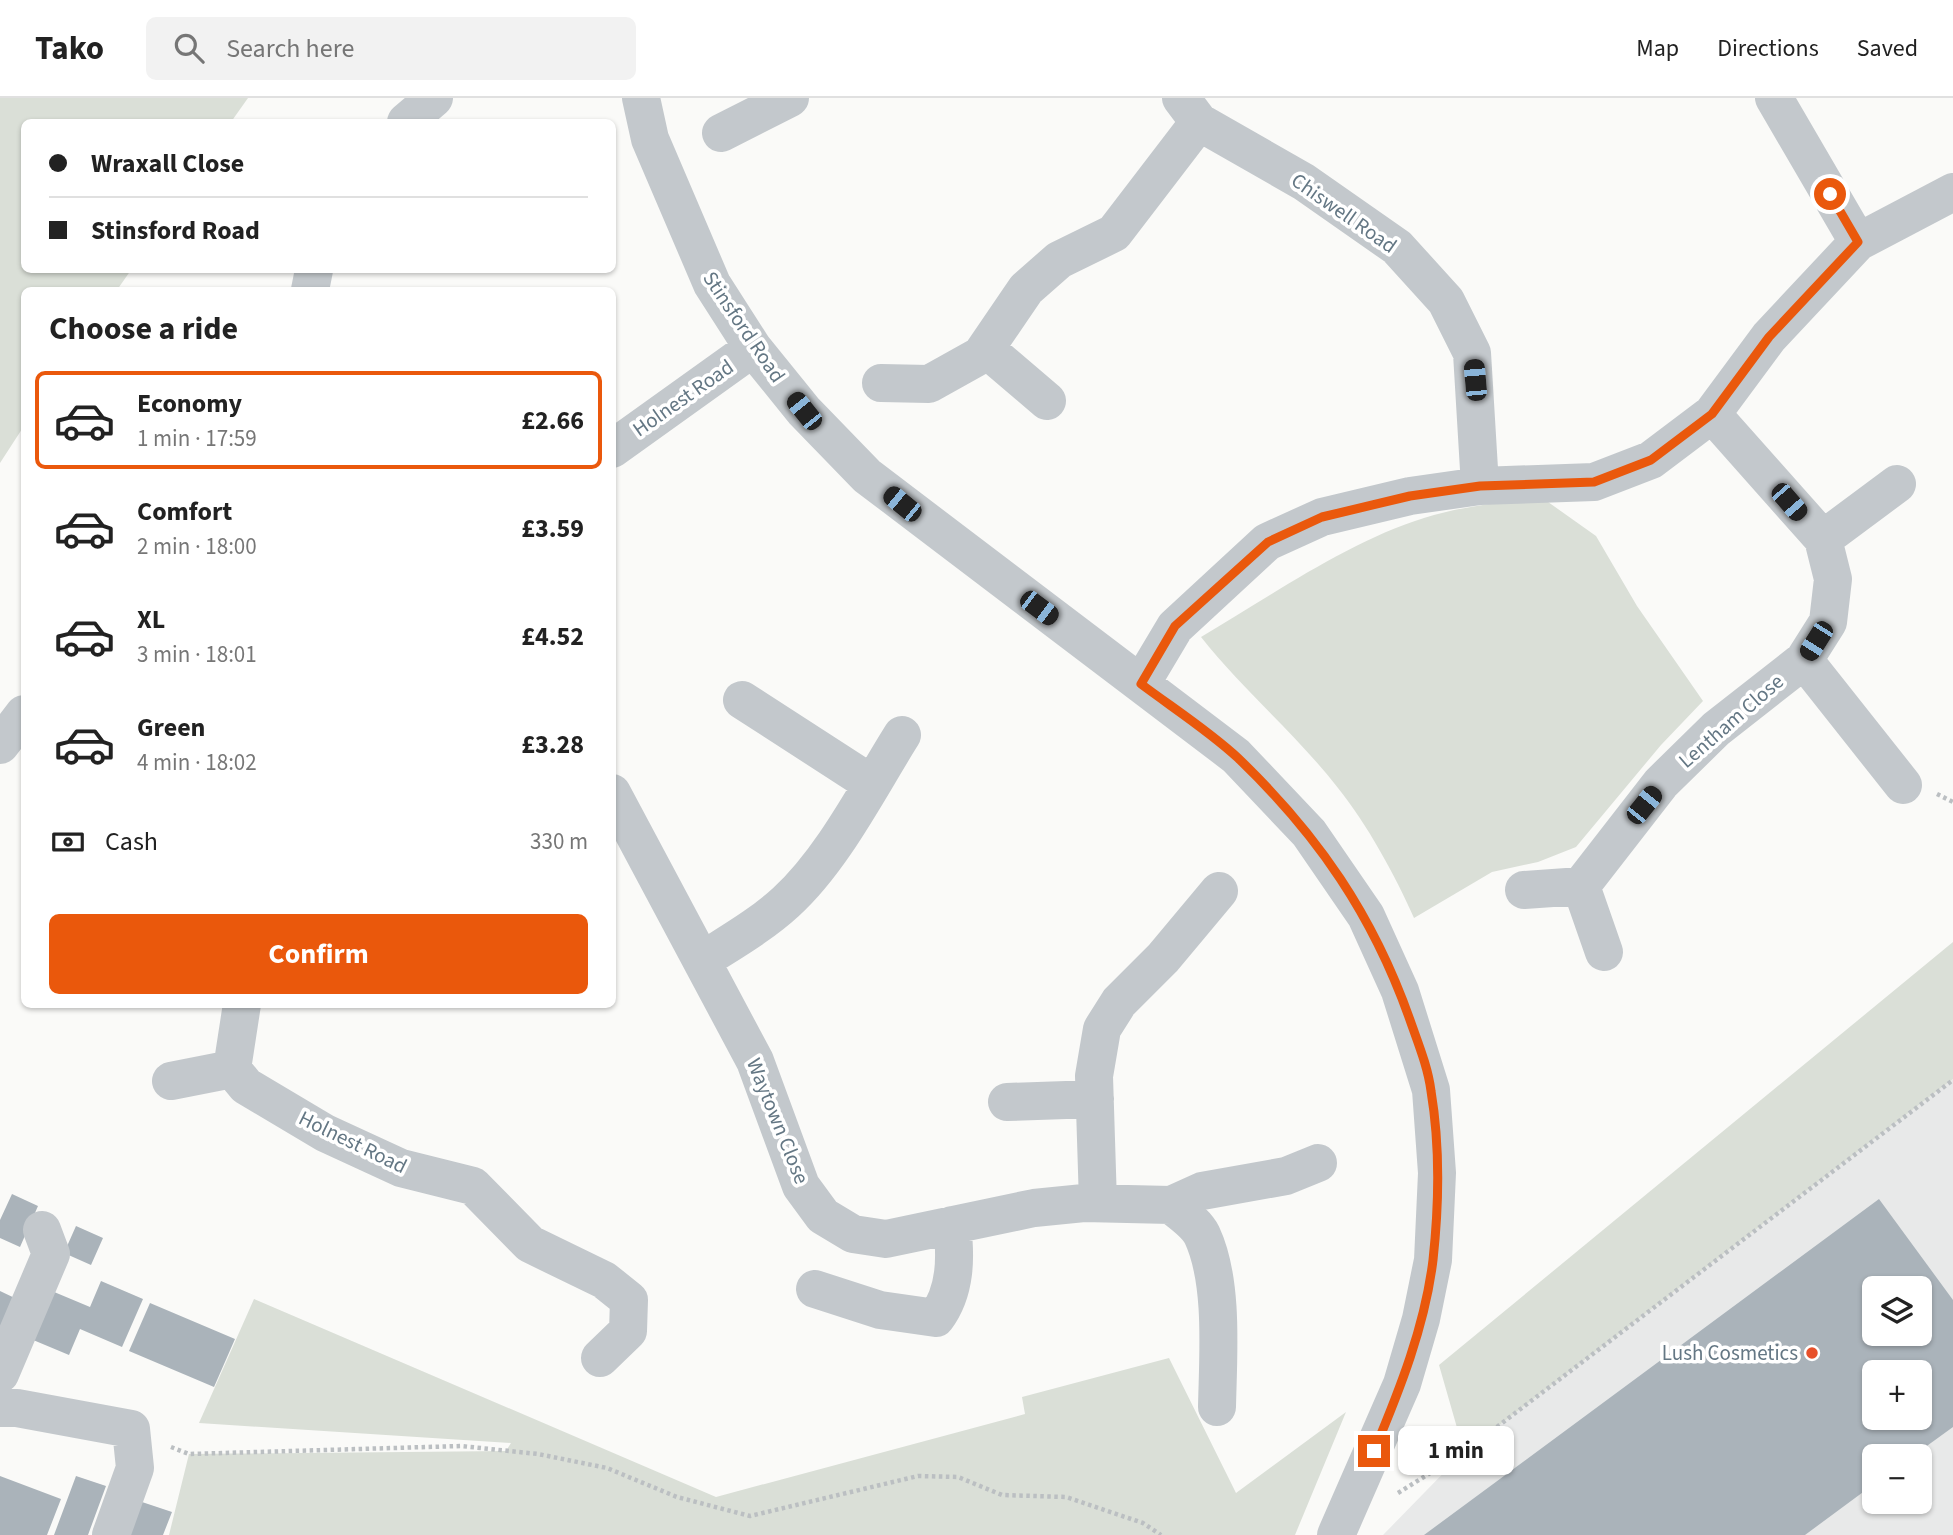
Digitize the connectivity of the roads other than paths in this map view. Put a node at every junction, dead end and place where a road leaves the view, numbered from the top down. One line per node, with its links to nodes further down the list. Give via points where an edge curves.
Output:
1 (434, 98): 6 (street)
2 (641, 98): 10 (street, Stinsford Road, via 650,139 683,222 712,284)
3 (790, 98): 7 (street)
4 (1774, 98): 9 (street)
5 (1190, 110): 11 (street, via 1114,233 1059,260 1026,289); 17 (street, Chiswell Road, via 1397,247 1446,300 1472,353)
6 (410, 119)
7 (721, 133)
8 (1953, 192): 9 (street)
9 (1858, 242): 14 (street, via 1769,337)
10 (754, 348): 15 (street, Holnest Road); 20 (street, Stinsford Road, via 804,411 867,476)
11 (986, 349): 12 (street, via 929,384); 13 (street)
12 (881, 383)
13 (1047, 401)
14 (1712, 414): 17 (street, via 1651,460 1594,482); 18 (street, Lentham Close)
15 (616, 446)
16 (1897, 484): 18 (street)
17 (1480, 486): 20 (street, via 1410,496 1322,517 1268,542 1175,626)
18 (1823, 539): 19 (street, Lentham Close, via 1833,579 1828,622)
19 (1804, 660): 26 (street); 28 (street, Lentham Close, via 1716,729 1661,783)
20 (1141, 684): 49 (street, Stinsford Road, via 1236,756 1309,833 1366,916 1400,992 1431,1090 1436,1185 1433,1260 1421,1320 1402,1384)
21 (741, 700): 25 (street)
22 (21, 718): 24 (street)
23 (902, 735): 25 (street)
24 (0, 745)
25 (872, 784): 32 (street, via 838,838 788,901)
26 (1903, 785)
27 (616, 800): 32 (street, Waytown Close)
28 (1581, 886): 29 (street); 31 (street)
29 (1524, 890)
30 (1219, 891): 36 (street, via 1119,1002 1102,1029)
31 (1604, 952)
32 (703, 960): 41 (street, Waytown Close, via 755,1061 801,1186 824,1216 853,1234 886,1239)
33 (241, 1008): 34 (street)
34 (232, 1069): 35 (street); 44 (street, Holnest Road, via 246,1086 326,1133 401,1168 473,1186 530,1244 621,1293 629,1300 628,1331)
35 (171, 1081)
36 (1095, 1099): 37 (street); 39 (street)
37 (1007, 1102)
38 (1318, 1163): 40 (street, Waytown Close, via 1286,1177 1202,1191)
39 (1098, 1203): 40 (street, Waytown Close); 41 (street, Waytown Close, via 1034,1208)
40 (1171, 1205): 46 (street, via 1201,1234 1211,1265 1219,1336)
41 (952, 1225): 43 (street, via 953,1274 945,1306 936,1318 880,1310)
42 (42, 1230): 45 (street, via 51,1254)
43 (815, 1289)
44 (600, 1358)
45 (0, 1374)
46 (1217, 1407)
47 (0, 1408): 48 (street, via 131,1429 135,1468)
48 (111, 1535)
49 (1336, 1535)

